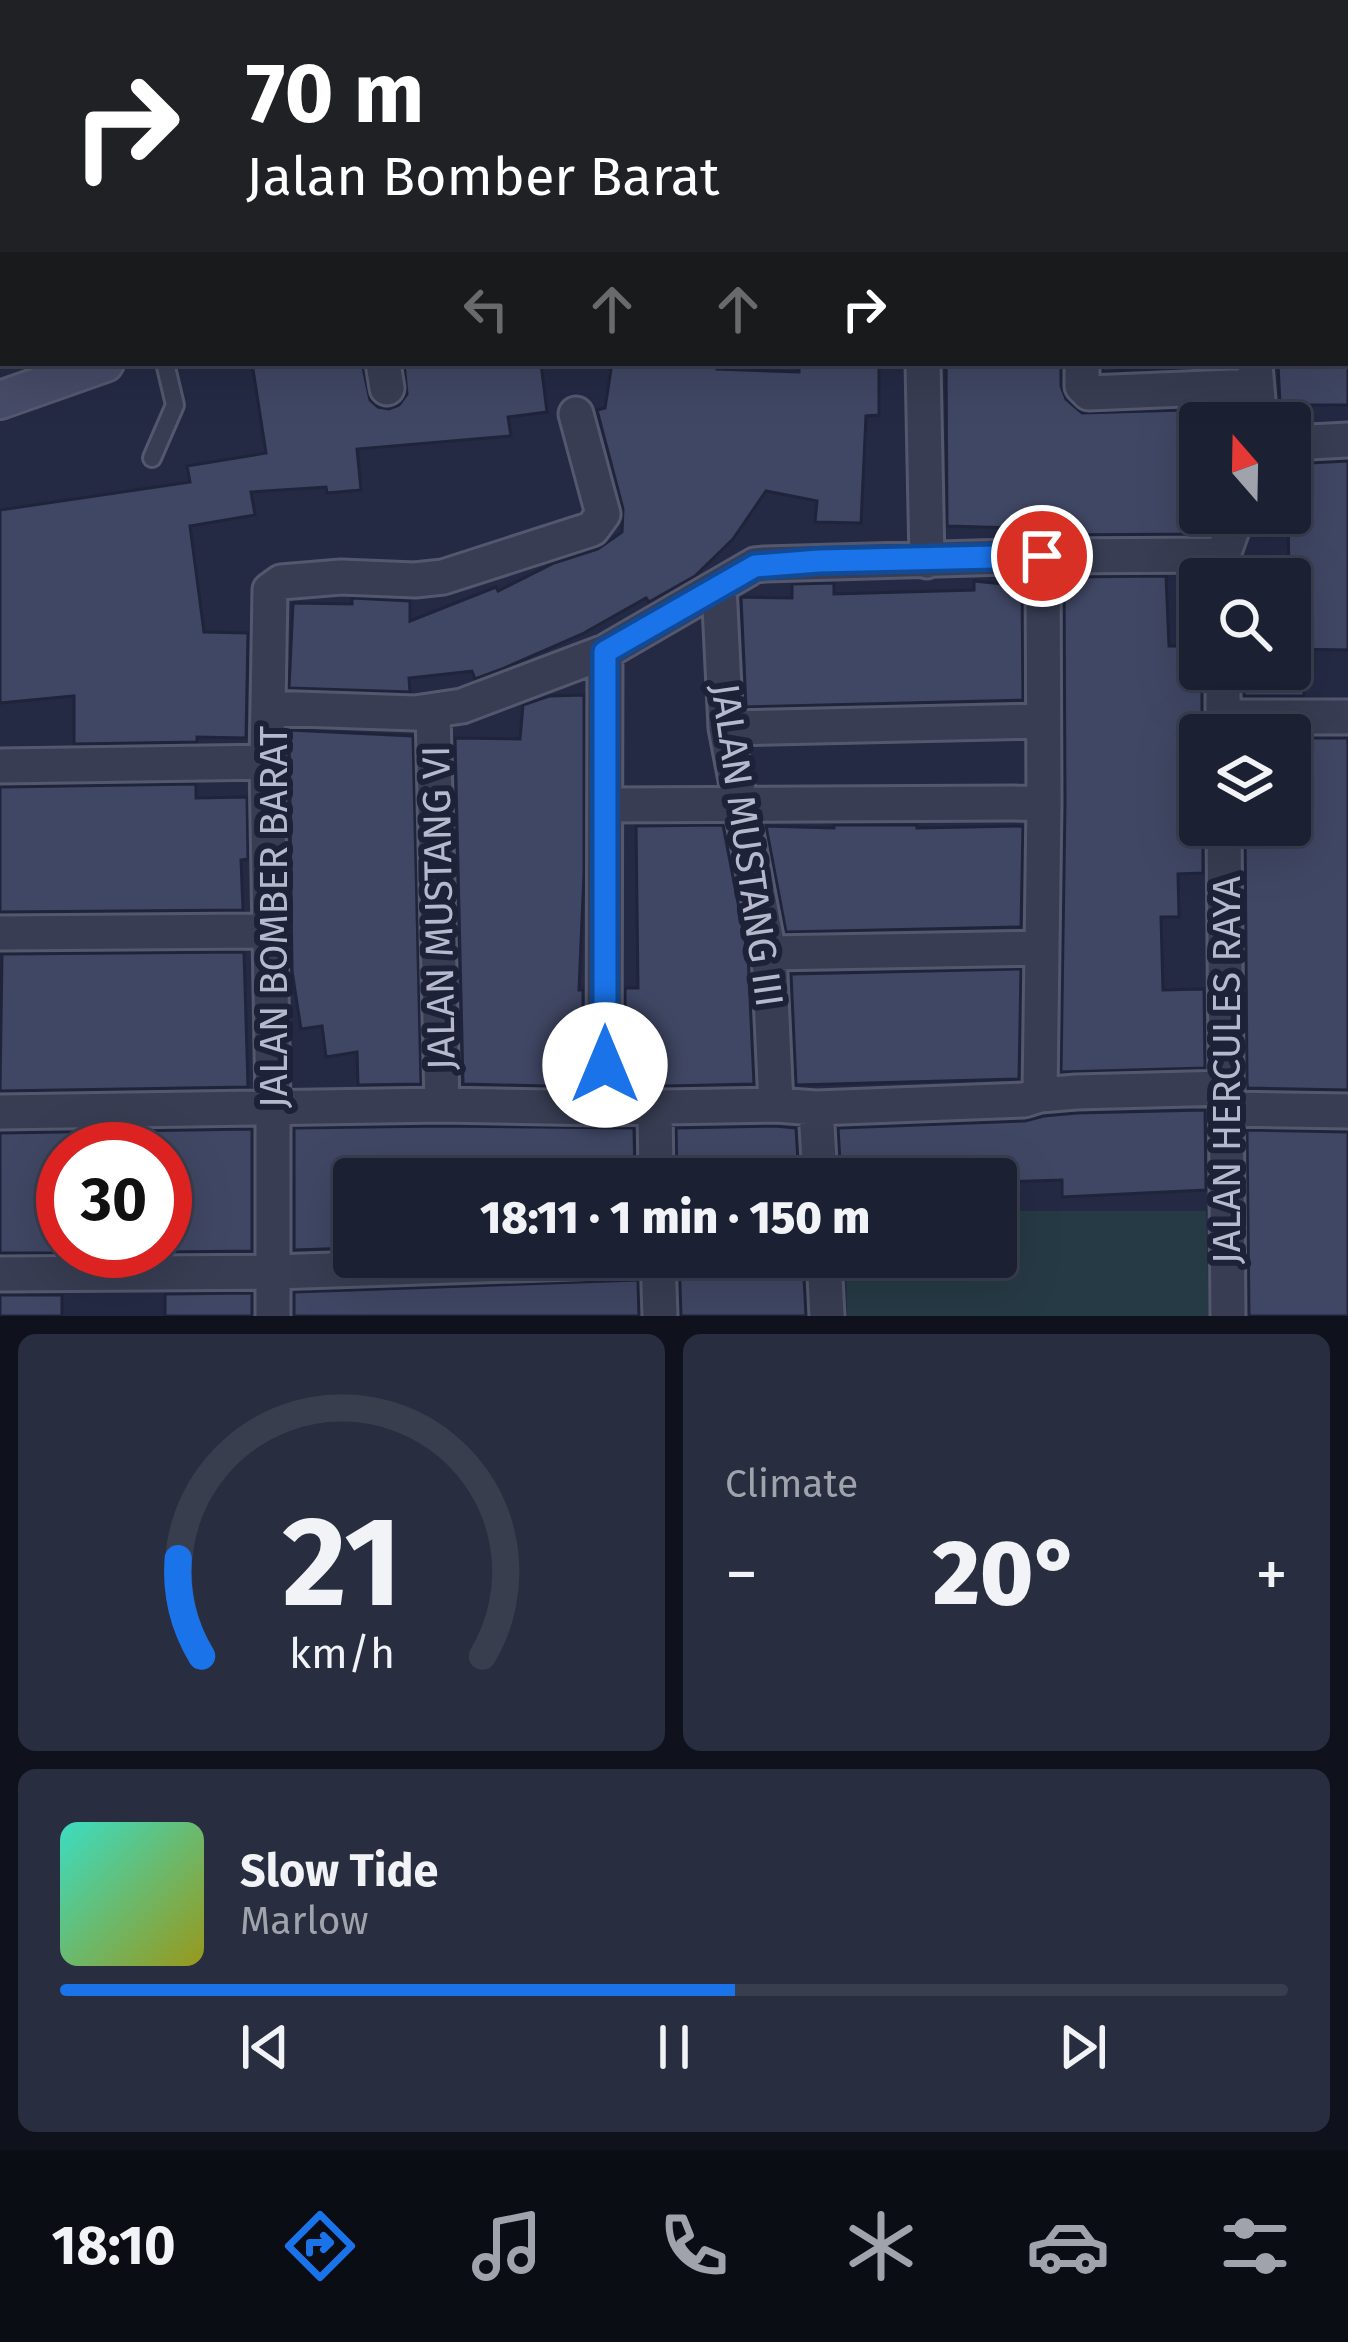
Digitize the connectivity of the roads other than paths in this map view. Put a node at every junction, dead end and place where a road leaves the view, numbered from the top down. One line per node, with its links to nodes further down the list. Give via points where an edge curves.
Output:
1 (85, 366): 5 (main road)
2 (166, 366): 11 (lane, via 175,405)
3 (923, 366): 13 (street)
4 (1082, 366): 6 (street, via 1089,393)
5 (48, 372): 7 (main road)
6 (1255, 375)
7 (0, 400)
8 (576, 414): 17 (street, via 603,514 592,529 443,577 281,582 270,590)
9 (1348, 440): 10 (street)
10 (1311, 442)
11 (152, 458)
12 (1042, 556): 13 (street, JALAN BOMBER BARAT); 14 (street, JALAN BOMBER BARAT); 21 (street)
13 (928, 560): 15 (street, JALAN BOMBER BARAT, via 765,564)
14 (1179, 564)
15 (719, 586): 16 (street, JALAN BOMBER BARAT); 22 (street, JALAN MUSTANG III)
16 (605, 652): 18 (street, JALAN BOMBER BARAT); 27 (street)
17 (269, 709): 18 (street, JALAN BOMBER BARAT); 23 (street, JALAN BOMBER BARAT)
18 (434, 711): 37 (street, JALAN MUSTANG VI)
19 (1348, 717): 20 (street)
20 (1311, 720)
21 (1043, 722): 22 (street); 25 (street)
22 (726, 728): 26 (street, JALAN MUSTANG III)
23 (267, 762): 24 (street); 29 (street, JALAN BOMBER BARAT)
24 (0, 766)
25 (1044, 803): 26 (street); 31 (street)
26 (743, 805): 27 (street); 32 (street, JALAN MUSTANG III)
27 (607, 806): 39 (street)
28 (1224, 846): 34 (street, JALAN HERCULES RAYA)
29 (268, 931): 30 (street); 36 (street, JALAN BOMBER BARAT)
30 (0, 933)
31 (1042, 948): 32 (street); 33 (street)
32 (769, 953): 35 (street, JALAN MUSTANG III)
33 (1040, 1095): 34 (street); 40 (street)
34 (1227, 1098): 41 (street); 53 (street, JALAN HERCULES RAYA)
35 (776, 1105): 38 (street); 40 (street)
36 (273, 1106): 37 (street); 42 (street); 46 (street, JALAN BOMBER BARAT)
37 (442, 1106): 39 (street)
38 (655, 1107): 39 (street); 43 (street)
39 (604, 1108)
40 (816, 1108): 44 (street)
41 (1348, 1111)
42 (0, 1112)
43 (656, 1158)
44 (819, 1158)
45 (333, 1270): 46 (street)
46 (274, 1272): 47 (street); 50 (street, JALAN BOMBER BARAT)
47 (0, 1274)
48 (650, 1278): 51 (street)
49 (825, 1278): 52 (street)
50 (273, 1316)
51 (660, 1316)
52 (827, 1316)
53 (1228, 1316)

